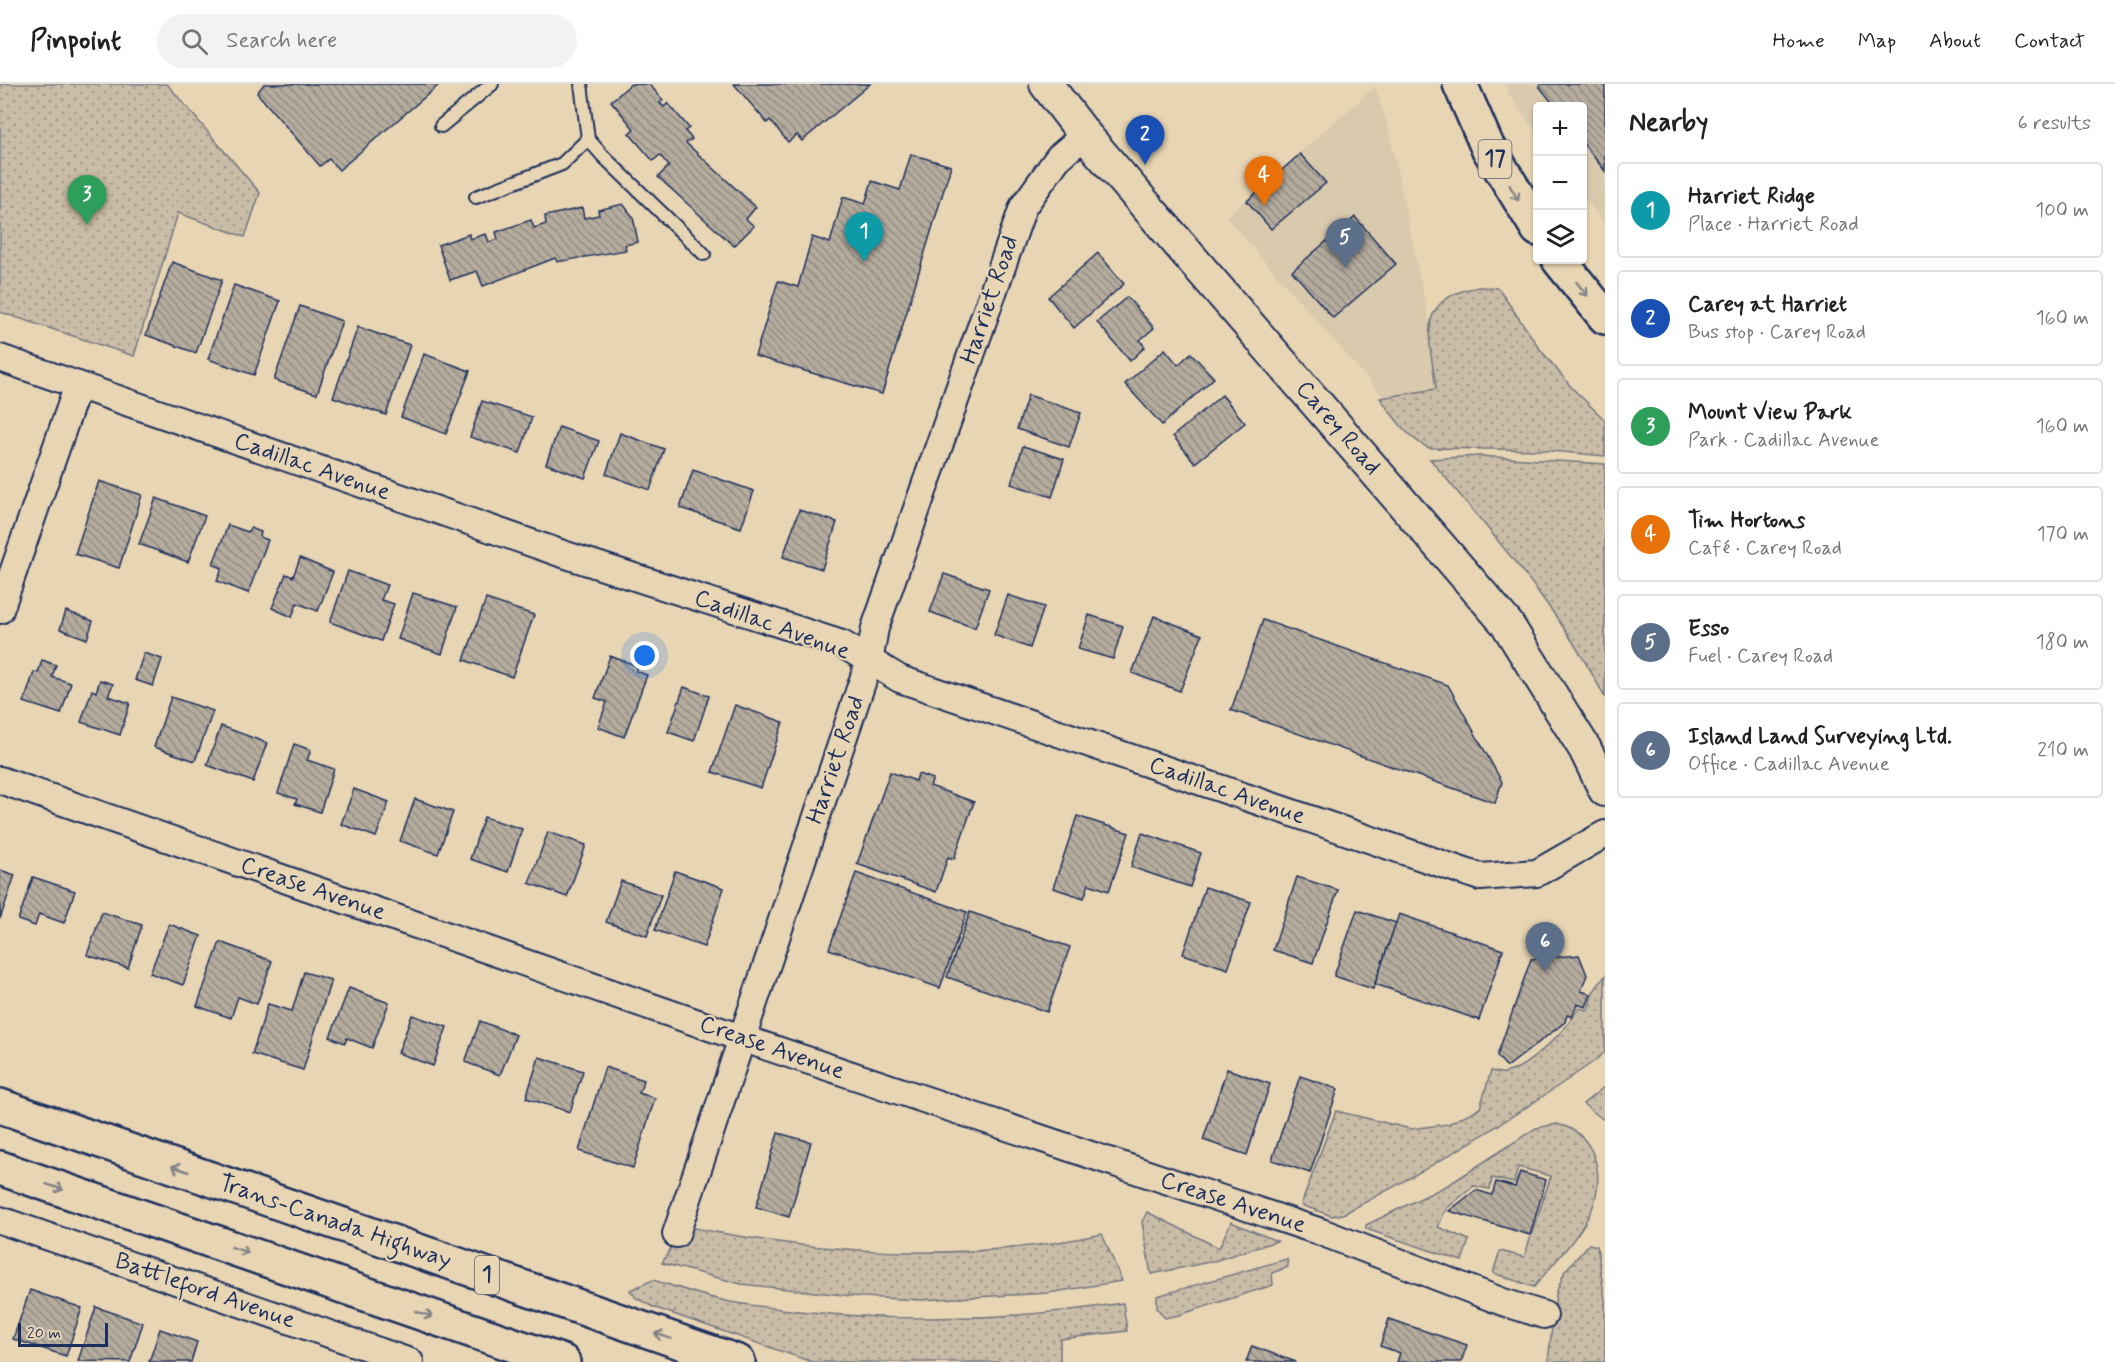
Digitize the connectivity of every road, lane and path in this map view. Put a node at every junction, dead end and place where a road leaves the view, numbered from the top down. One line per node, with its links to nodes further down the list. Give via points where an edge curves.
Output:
1 (492, 84): 5 (lane)
2 (581, 84): 7 (lane)
3 (1046, 84): 6 (street, Carey Road)
4 (1461, 84): 9 (highway, 17, one-way to 9, via 1487,146)
5 (441, 126)
6 (1085, 135): 16 (street, Harriet Road, via 1058,158 1023,207 874,628); 18 (street, Carey Road, via 1507,624 1585,748)
7 (588, 139): 8 (lane, via 562,164); 10 (lane)
8 (477, 197)
9 (1533, 221)
10 (704, 254)
11 (1562, 264): 12 (highway, one-way to 12)
12 (1605, 317)
13 (0, 358): 14 (street, Cadillac Avenue)
14 (78, 386): 15 (street); 16 (street, Cadillac Avenue, via 552,550 842,644)
15 (0, 610)
16 (869, 662): 19 (street, Cadillac Avenue, via 900,680 1480,877 1537,873); 20 (street, Harriet Road)
17 (0, 780): 20 (street, Crease Avenue)
18 (1605, 790)
19 (1605, 834)
20 (741, 1038): 24 (street, Harriet Road); 25 (street, Crease Avenue, via 1321,1232)
21 (0, 1106): 28 (highway, Trans-Canada Highway / 1, one-way to 21)
22 (0, 1167): 27 (highway, 1, one-way to 27)
23 (0, 1220): 26 (street, Battleford Avenue)
24 (676, 1234)
25 (1544, 1315)
26 (411, 1362)
27 (563, 1362)
28 (738, 1362)

